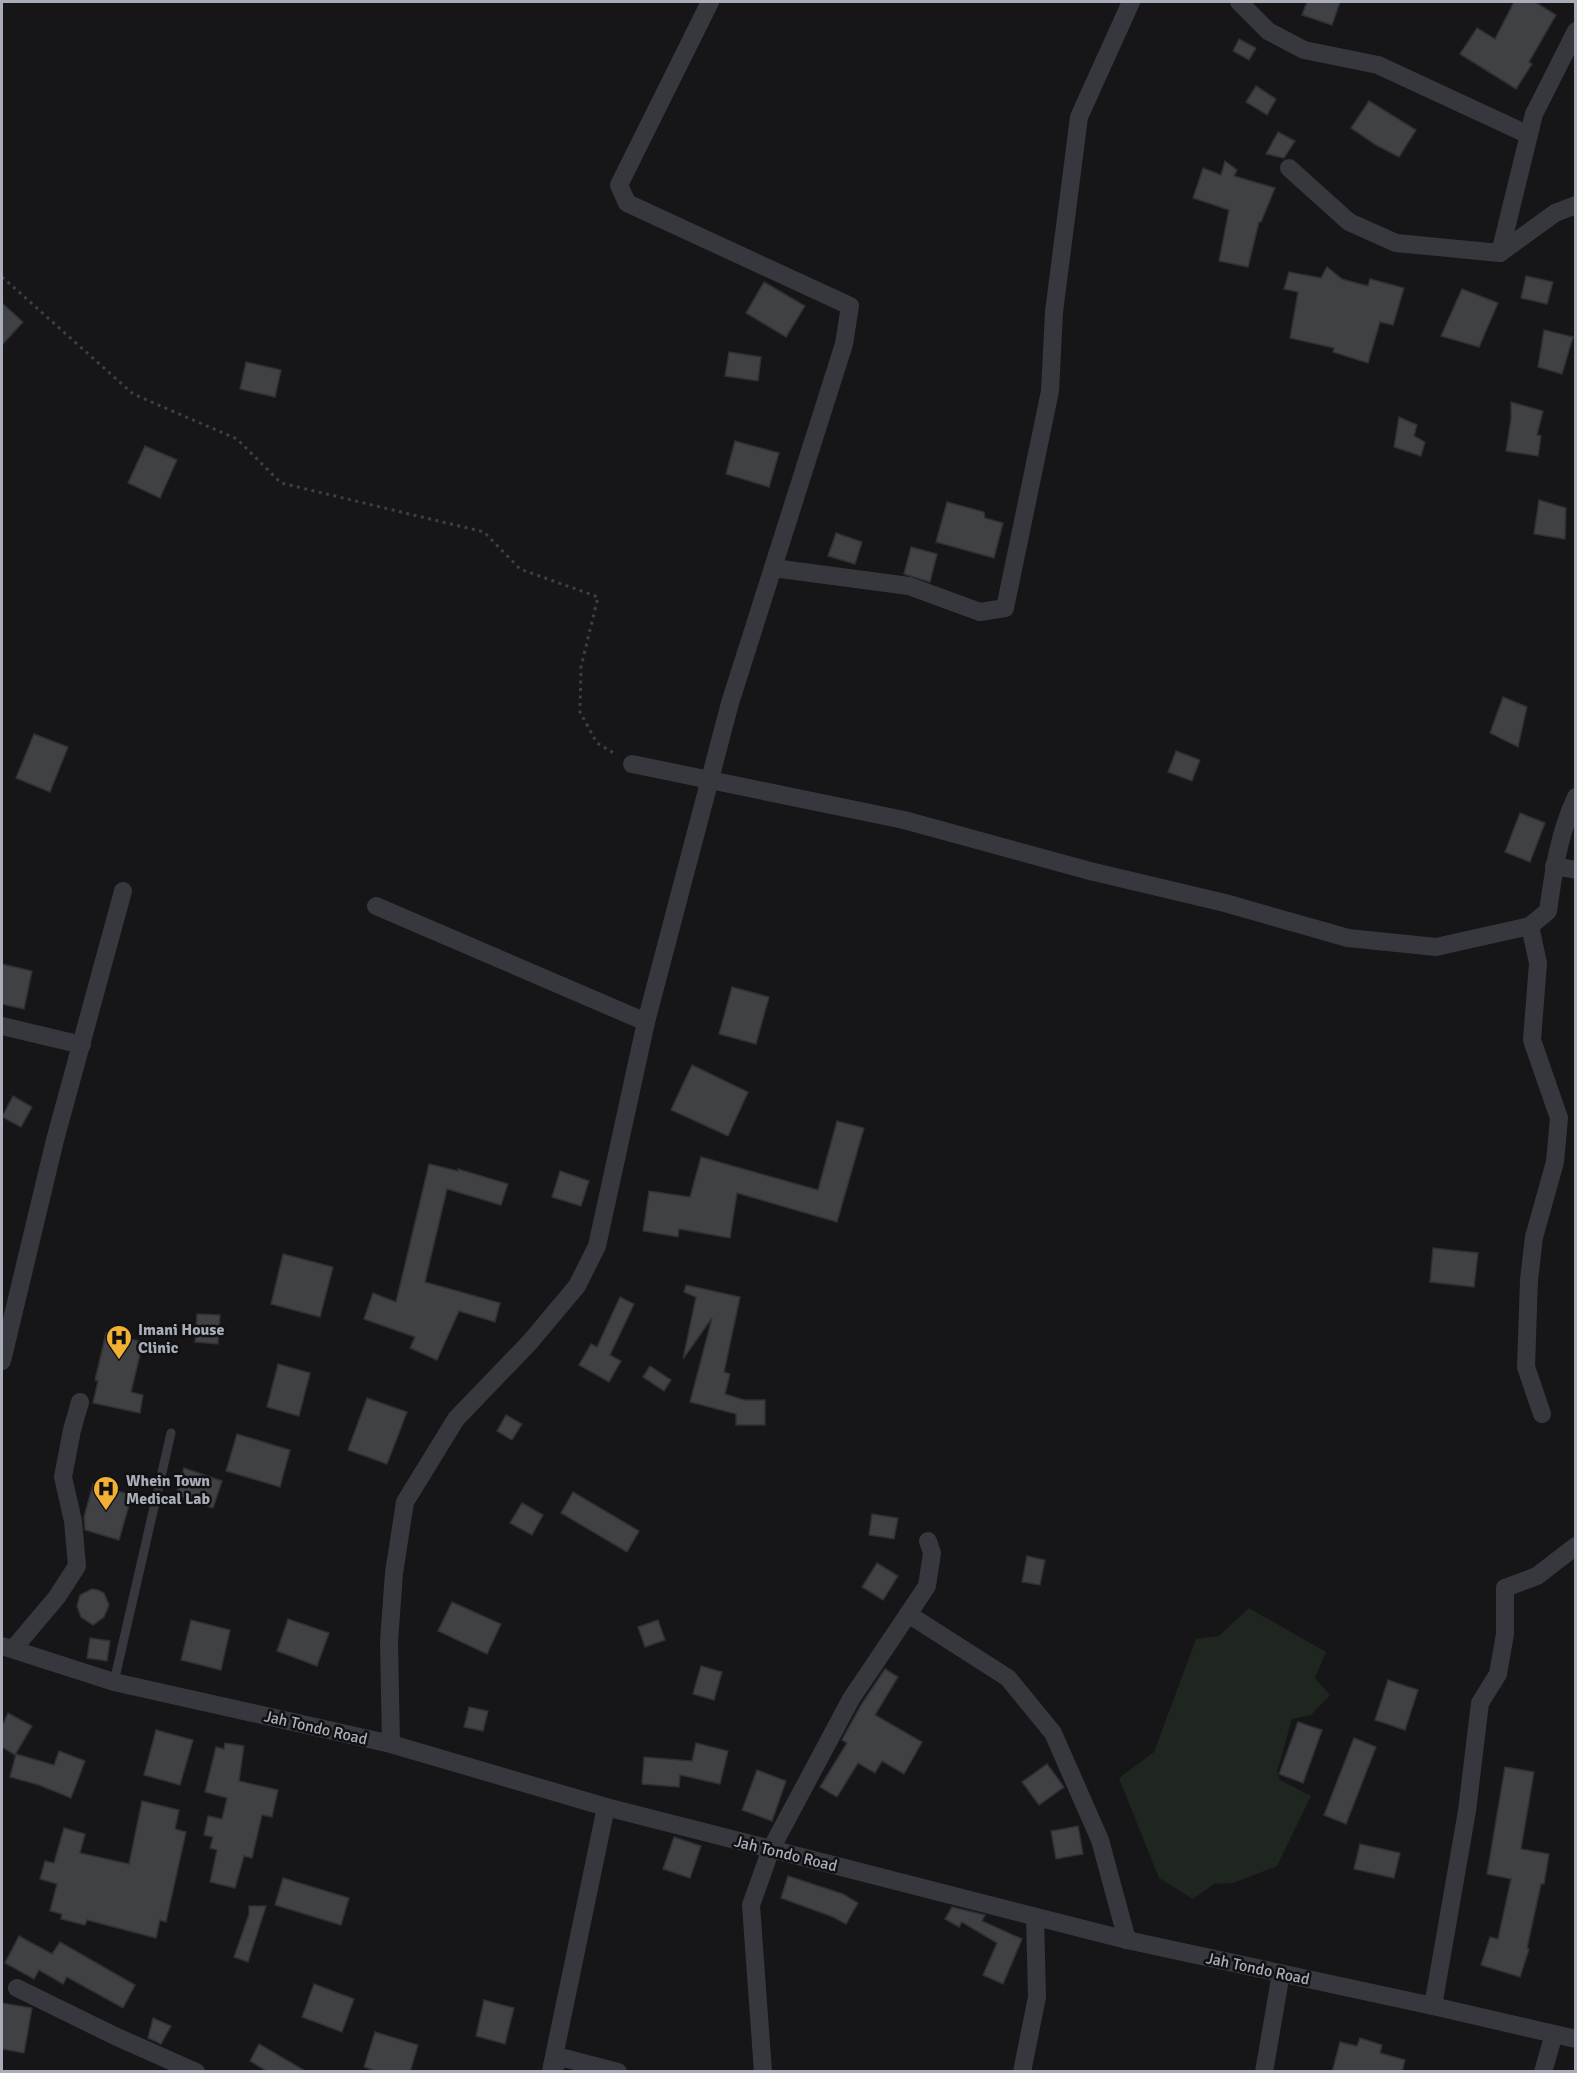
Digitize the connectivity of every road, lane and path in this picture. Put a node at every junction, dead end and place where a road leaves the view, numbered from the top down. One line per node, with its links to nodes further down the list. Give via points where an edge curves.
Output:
1 (710, 2): 10 (street, via 619,185 627,204 850,306 844,344)
2 (1131, 2): 10 (street, via 1079,117 1054,312 1050,391 1005,608 980,612 909,586)
3 (1239, 2): 5 (street, via 1268,31 1304,50 1378,65)
4 (1575, 31): 5 (street, via 1534,114)
5 (1529, 135): 8 (street)
6 (1289, 168): 8 (street, via 1349,222 1396,243)
7 (1575, 205): 8 (street, via 1555,213)
8 (1500, 253)
9 (2, 277): 11 (path, via 133,394 237,439 281,483 484,532 520,568 598,597 581,667 580,712 597,743)
10 (773, 568): 12 (street, via 730,703)
11 (632, 764): 12 (street)
12 (711, 781): 18 (street, via 904,820 1348,938 1436,948); 19 (street)
13 (1575, 797): 14 (street, via 1564,822)
14 (1554, 866): 15 (street); 18 (street, via 1548,911)
15 (1575, 870)
16 (123, 891): 21 (street)
17 (376, 906): 19 (street)
18 (1530, 926): 24 (street, via 1538,963 1532,1040 1559,1118 1555,1162 1534,1237 1529,1280 1527,1368)
19 (646, 1022): 31 (street, via 597,1246 577,1286 456,1419 405,1502 390,1630)
20 (2, 1026): 21 (street)
21 (82, 1045): 22 (street)
22 (2, 1361)
23 (80, 1402): 29 (street, via 63,1477 73,1521 77,1566 57,1596)
24 (1542, 1414)
25 (171, 1433): 30 (lane)
26 (928, 1541): 28 (street, via 932,1553 927,1586)
27 (1575, 1546): 38 (street, via 1537,1576 1504,1588 1505,1634 1498,1674 1480,1703 1467,1810)
28 (908, 1614): 33 (street, via 850,1699); 35 (street, via 1008,1678 1053,1733 1100,1840)
29 (7, 1648): 30 (street, Jah Tondo Road)
30 (114, 1682): 31 (street, Jah Tondo Road)
31 (391, 1744): 32 (street, Jah Tondo Road)
32 (606, 1807): 33 (street, Jah Tondo Road); 41 (street)
33 (771, 1849): 34 (street, Jah Tondo Road); 44 (street, via 750,1905)
34 (1035, 1917): 35 (street, Jah Tondo Road); 45 (street, via 1037,1997)
35 (1127, 1940): 36 (street, Jah Tondo Road)
36 (1281, 1973): 38 (street, Jah Tondo Road); 46 (street)
37 (17, 1988): 42 (street)
38 (1433, 2006): 39 (street, Jah Tondo Road)
39 (1554, 2034): 40 (street, Jah Tondo Road); 47 (street)
40 (1575, 2039)
41 (552, 2069): 43 (street, via 564,2058)
42 (196, 2072)
43 (618, 2072)
44 (763, 2072)
45 (1022, 2072)
46 (1264, 2072)
47 (1542, 2072)

